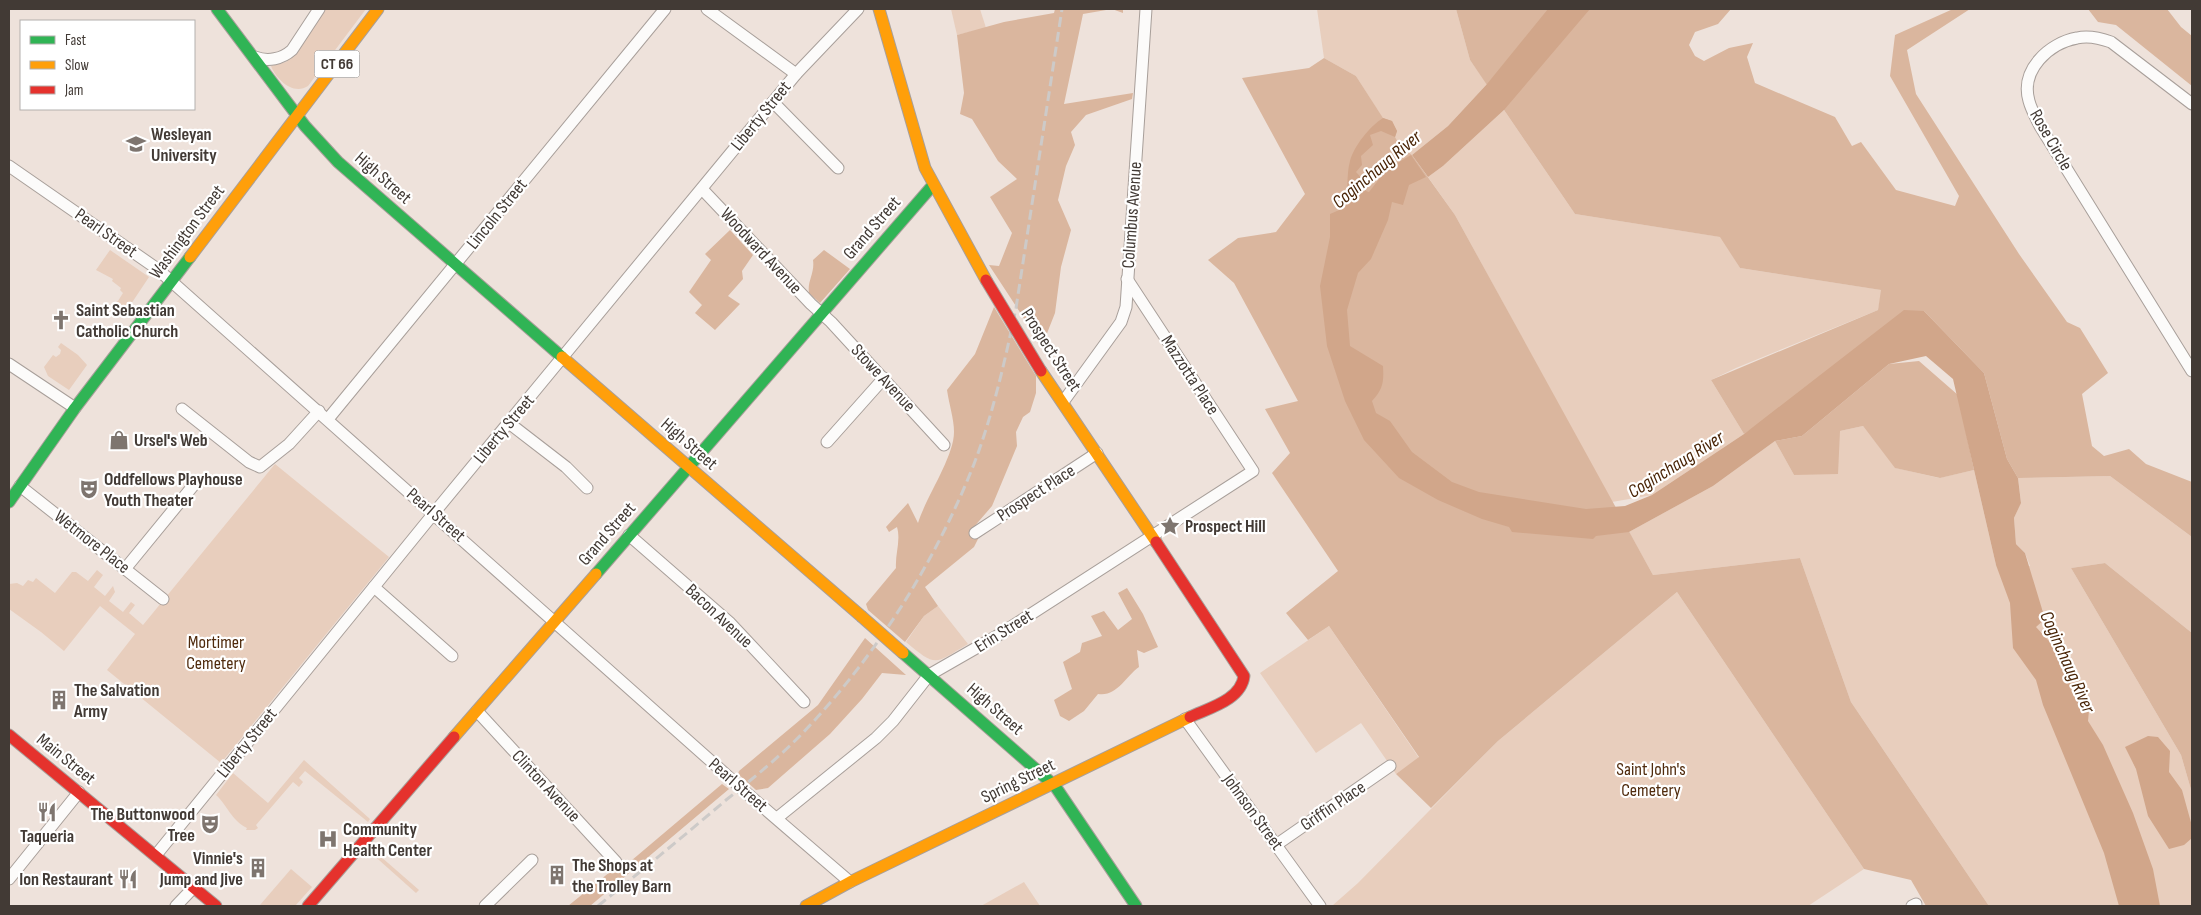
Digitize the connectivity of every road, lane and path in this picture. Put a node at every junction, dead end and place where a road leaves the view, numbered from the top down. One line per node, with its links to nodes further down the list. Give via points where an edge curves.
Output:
1 (217, 9): 9 (main road, High Street)
2 (319, 9): 9 (street, via 286,55 268,60)
3 (378, 9): 13 (main road, Washington Street / CT 66)
4 (666, 9): 18 (street, Lincoln Street)
5 (707, 9): 10 (street)
6 (858, 9): 10 (street, Liberty Street)
7 (879, 9): 16 (main road, Prospect Street, via 919,150)
8 (1146, 9): 19 (street, Columbus Avenue)
9 (255, 57): 13 (main road, High Street)
10 (796, 74): 11 (street, Liberty Street)
11 (773, 102): 15 (street); 17 (street, Liberty Street)
12 (2192, 104): 24 (street, Rose Circle, via 2111,42 2096,37 2078,37 2062,42 2046,53 2029,76 2028,100 2040,126)
13 (296, 118): 18 (main road, High Street, via 338,162); 20 (main road, Washington Street / CT 66)
14 (9, 166): 20 (street, Pearl Street)
15 (838, 168)
16 (933, 185): 21 (main road, Grand Street); 26 (main road, Prospect Street, bridge, via 986,280)
17 (702, 189): 21 (street, Woodward Avenue); 22 (street, Liberty Street)
18 (456, 264): 22 (main road, High Street); 29 (street, Lincoln Street)
19 (1127, 279): 26 (street, Columbus Avenue, via 1126,307 1120,322); 35 (street, Mazzotta Place)
20 (172, 281): 27 (main road, Washington Street / CT 66); 29 (street, Pearl Street)
21 (821, 313): 25 (street, Stowe Avenue); 34 (main road, Grand Street)
22 (562, 358): 30 (street, Liberty Street); 34 (main road, High Street)
23 (9, 364): 27 (street)
24 (2192, 371)
25 (884, 378): 31 (street); 32 (street, Stowe Avenue)
26 (1063, 402): 33 (main road, Prospect Street)
27 (75, 408): 37 (main road, Washington Street / CT 66)
28 (182, 409): 29 (street, Lincoln Street, via 249,462 260,467)
29 (323, 415): 40 (street, Pearl Street)
30 (509, 423): 38 (street, via 566,467); 40 (street, Liberty Street)
31 (827, 442)
32 (944, 445)
33 (1097, 453): 41 (street, Prospect Place); 43 (main road, Prospect Street)
34 (689, 467): 42 (main road, Grand Street); 49 (main road, High Street, bridge)
35 (1253, 471): 43 (street, Erin Street)
36 (198, 481): 44 (street)
37 (20, 486): 39 (main road, Washington Street / CT 66); 44 (street, Wetmore Place)
38 (587, 488)
39 (9, 502)
40 (434, 513): 45 (street, Liberty Street); 47 (street, Pearl Street)
41 (975, 534)
42 (629, 536): 47 (main road, Grand Street); 51 (street, Bacon Avenue, via 730,623)
43 (1152, 536): 49 (street, Erin Street, via 997,636); 50 (main road, Prospect Street, via 1241,671)
44 (125, 569): 46 (street, Wetmore Place)
45 (374, 587): 48 (street); 60 (street, Liberty Street)
46 (163, 599)
47 (555, 620): 52 (main road, Grand Street); 58 (street, Pearl Street, bridge)
48 (452, 656)
49 (929, 675): 56 (main road, High Street); 58 (street, Erin Street, via 876,738)
50 (1243, 686): 53 (main road, Spring Street, via 1232,697)
51 (804, 702)
52 (477, 711): 62 (street, Clinton Avenue); 68 (main road, Grand Street)
53 (1185, 719): 56 (main road, Spring Street); 59 (street, Johnson Street)
54 (9, 735): 57 (main road, Main Street)
55 (1390, 766): 59 (street, Griffin Place)
56 (1052, 784): 64 (main road, Spring Street); 71 (main road, High Street)
57 (79, 792): 60 (main road, Main Street); 63 (street)
58 (777, 818): 64 (street, Pearl Street)
59 (1276, 845): 72 (street, Johnson Street)
60 (156, 855): 65 (main road, Main Street)
61 (532, 860): 69 (street)
62 (616, 862)
63 (9, 879)
64 (850, 882): 70 (main road, Spring Street)
65 (194, 887): 66 (street); 67 (main road, Main Street)
66 (176, 906)
67 (216, 906)
68 (308, 906)
69 (485, 906)
70 (806, 906)
71 (1136, 906)
72 (1320, 906)

